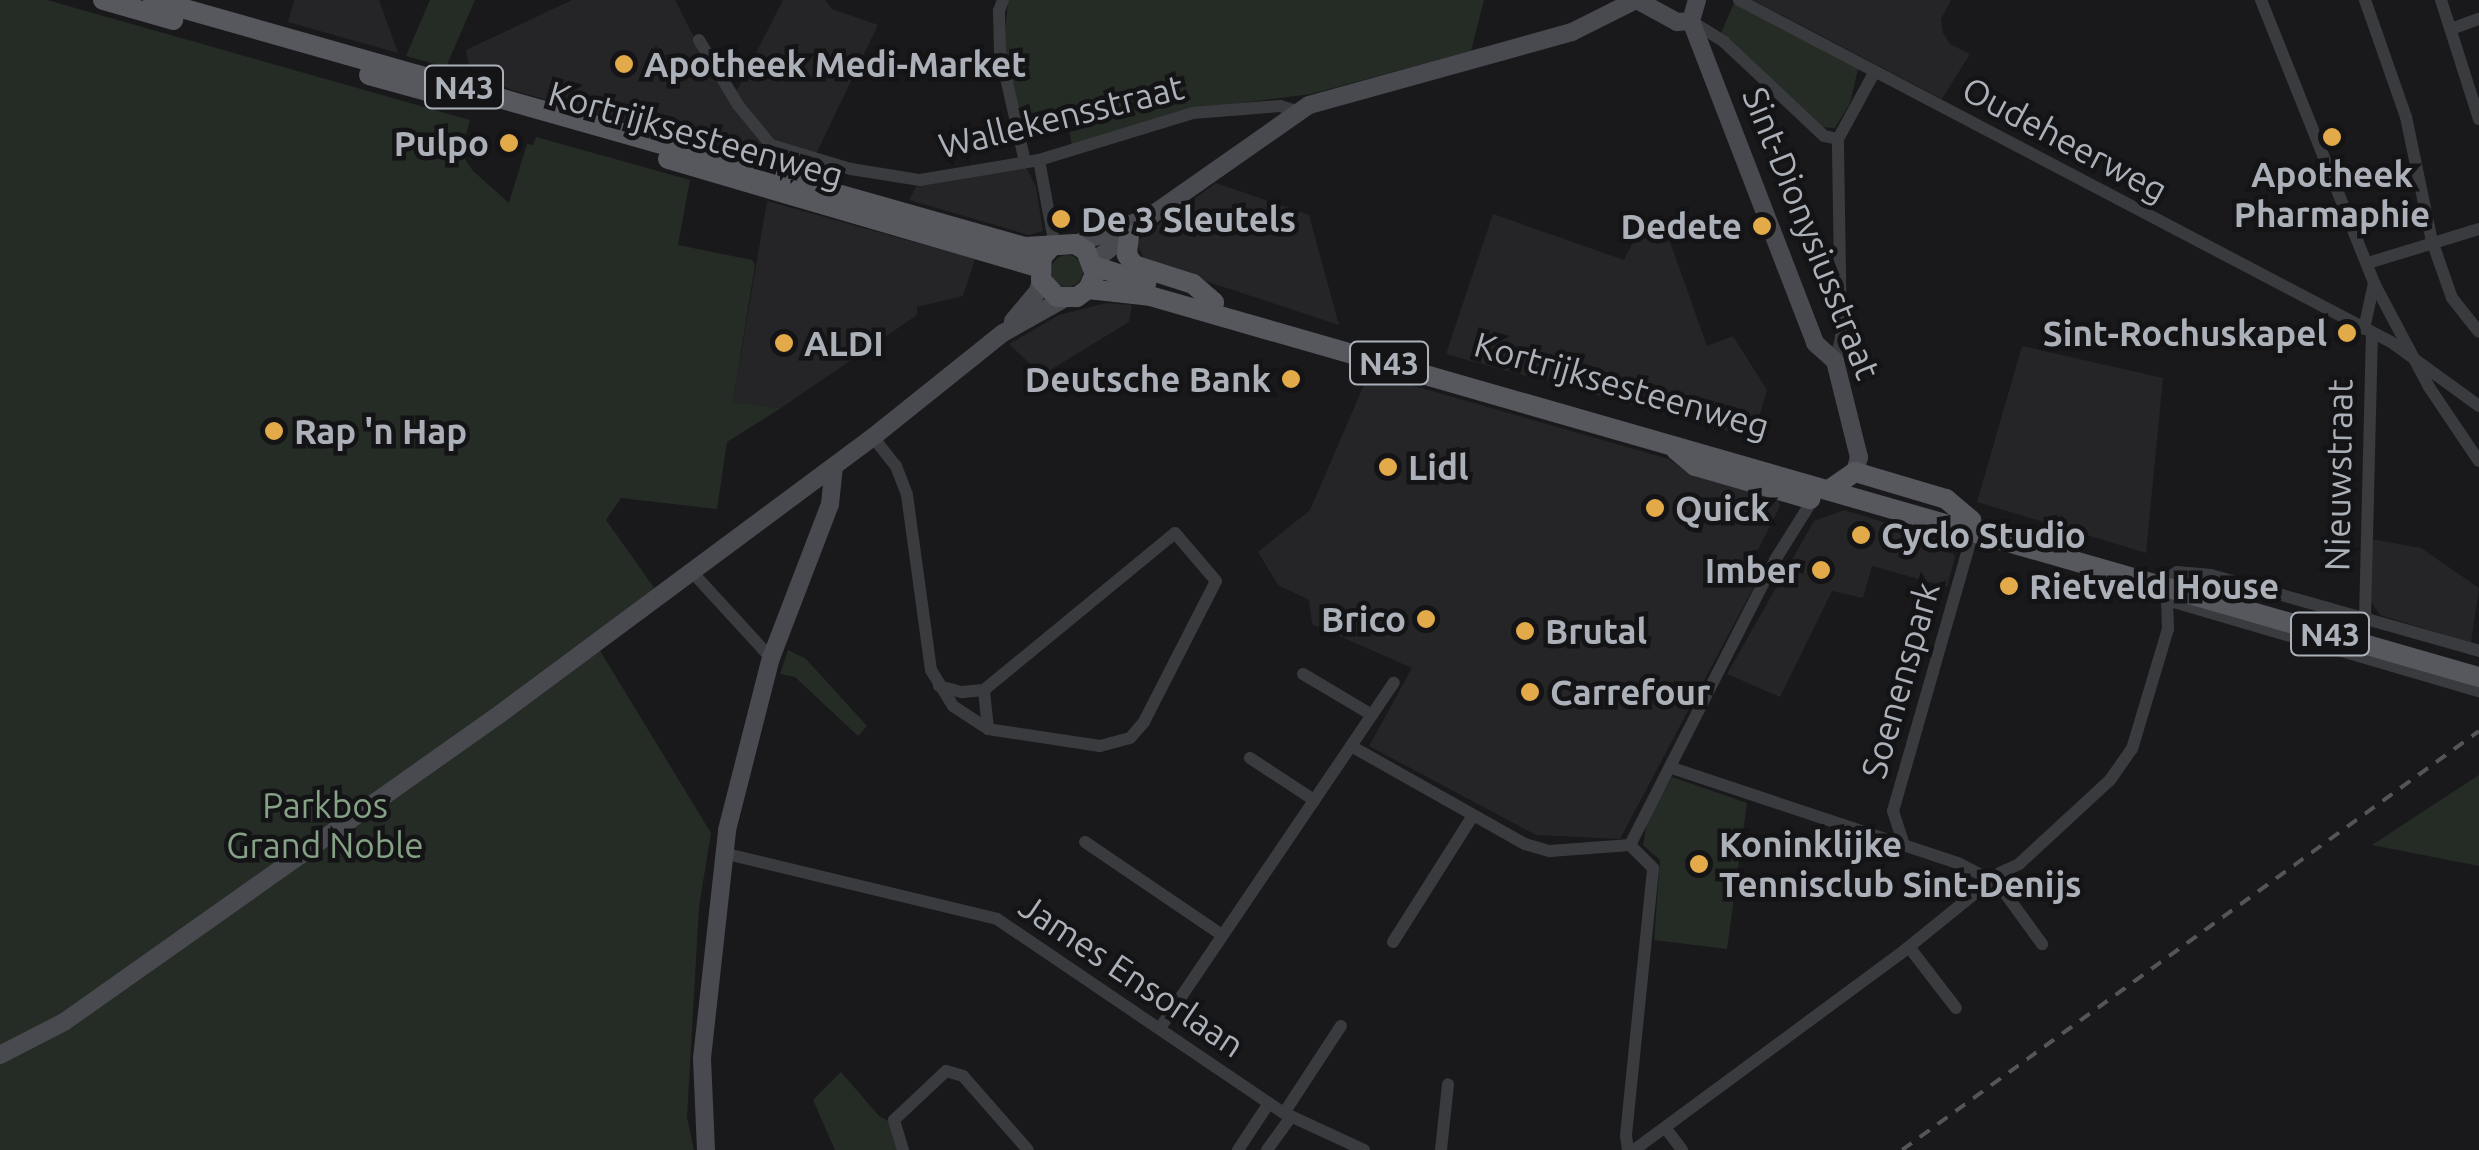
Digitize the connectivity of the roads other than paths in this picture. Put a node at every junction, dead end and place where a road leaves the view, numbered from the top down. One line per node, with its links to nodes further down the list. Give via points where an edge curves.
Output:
1 (103, 0): 28 (main road, Kortrijksesteenweg / N43)
2 (153, 0): 20 (main road, Kortrijksesteenweg / N43)
3 (1003, 0): 19 (street, via 1000,51)
4 (1637, 0): 11 (street, via 1678,22); 15 (street, via 1572,32)
5 (1697, 0): 11 (street)
6 (1739, 0): 14 (street, Oudeheerweg)
7 (2261, 0): 26 (street)
8 (2364, 0): 24 (street, via 2406,116)
9 (2442, 0): 12 (street)
10 (2479, 20): 12 (street)
11 (1691, 21): 17 (street, via 1724,42 1824,136); 37 (street, Sint-Dionysiusstraat, via 1815,343)
12 (2451, 28): 16 (street)
13 (700, 40): 18 (street, via 738,105)
14 (1874, 71): 17 (street); 33 (street, Oudeheerweg)
15 (1297, 111): 19 (street, Wallekensstraat, via 1280,106 1193,113); 21 (street)
16 (2479, 120)
17 (1838, 139): 37 (street, via 1841,338)
18 (780, 150): 19 (street, Wallekensstraat, via 920,180); 20 (street)
19 (1032, 161): 25 (street)
20 (774, 176): 25 (main road, Kortrijksesteenweg / N43, via 1025,247)
21 (1149, 217): 23 (street); 25 (street)
22 (2479, 228): 24 (street)
23 (1129, 235): 27 (street); 32 (main road, N43, via 1127,255 1134,265 1193,284)
24 (2432, 241): 26 (street); 34 (street, via 2452,298)
25 (1060, 246): 27 (main road, N43); 28 (main road)
26 (2368, 263): 29 (street)
27 (1094, 264): 30 (main road); 32 (main road, Kortrijksesteenweg / N43)
28 (1041, 274): 31 (main road, N43, via 1047,290); 35 (street, via 1031,302)
29 (2374, 283): 33 (street, Nieuwstraat); 36 (street)
30 (1088, 289): 31 (main road, N43); 42 (main road, Kortrijksesteenweg / N43, via 1140,292 1667,442 1695,466)
31 (1064, 298): 35 (street)
32 (1214, 302): 42 (main road, Kortrijksesteenweg / N43)
33 (2368, 331): 36 (street, Oudeheerweg); 49 (street, Nieuwstraat)
34 (2479, 332)
35 (1003, 333): 39 (street)
36 (2416, 360): 38 (street, Oudeheerweg); 40 (street)
37 (1834, 362): 42 (street, Sint-Dionysiusstraat, via 1859,457)
38 (2479, 406)
39 (874, 436): 41 (street); 57 (street, via 907,495 926,652)
40 (2479, 461)
41 (834, 466): 44 (street); 52 (street, via 830,504)
42 (1834, 486): 43 (main road, Kortrijksesteenweg / N43); 43 (main road, Kortrijksesteenweg / N43, via 1946,499); 64 (street)
43 (1972, 526): 45 (main road, Kortrijksesteenweg / N43); 46 (main road, Kortrijksesteenweg / N43); 68 (street, Soenenspark, via 1894,811)
44 (693, 573): 52 (street); 79 (street, via 94,1001)
45 (2173, 574): 49 (street, Kortrijksesteenweg, via 2210,576); 53 (main road, Kortrijksesteenweg / N43)
46 (2145, 581): 47 (street); 55 (main road, Kortrijksesteenweg / N43)
47 (2168, 600): 48 (street); 50 (street)
48 (2193, 609): 50 (street); 59 (street)
49 (2364, 618): 51 (street, Kortrijksesteenweg)
50 (2168, 629): 71 (street, via 2122,766 2019,864)
51 (2479, 651)
52 (771, 658): 70 (street)
53 (2479, 666)
54 (1303, 674): 60 (street)
55 (2479, 677)
56 (1394, 682): 60 (street)
57 (939, 686): 58 (street); 61 (street, via 953,706)
58 (984, 690): 61 (street); 61 (street, via 1175,533 1216,581 1130,738 1100,746)
59 (2479, 691)
60 (1372, 716): 62 (street)
61 (988, 729)
62 (1352, 746): 65 (street); 66 (street)
63 (1250, 758): 65 (street)
64 (1672, 768): 68 (street); 69 (street)
65 (1314, 800): 72 (street)
66 (1472, 816): 69 (street, via 1550,850); 73 (street)
67 (1085, 842): 72 (street)
68 (1904, 845): 71 (street)
69 (1630, 846): 91 (street, via 1653,868 1626,1134)
70 (723, 853): 78 (street, James Ensorlaan, via 997,919); 85 (street, via 700,1087)
71 (1990, 881): 74 (street); 75 (street)
72 (1222, 935): 78 (street)
73 (1393, 942)
74 (2042, 944)
75 (1909, 947): 76 (street); 83 (street)
76 (1956, 1008)
77 (1341, 1026): 82 (street)
78 (1160, 1028): 81 (street, James Ensorlaan)
79 (0, 1055)
80 (1448, 1084): 90 (street)
81 (1269, 1104): 82 (street, James Ensorlaan); 87 (street)
82 (1287, 1115): 88 (street); 89 (street, James Ensorlaan)
83 (1667, 1130): 91 (street); 92 (street)
84 (1021, 1147): 86 (street, via 963,1076 946,1071 894,1120)
85 (706, 1150)
86 (902, 1150)
87 (1238, 1150)
88 (1267, 1150)
89 (1360, 1150)
90 (1441, 1150)
91 (1631, 1150)
92 (1682, 1150)

